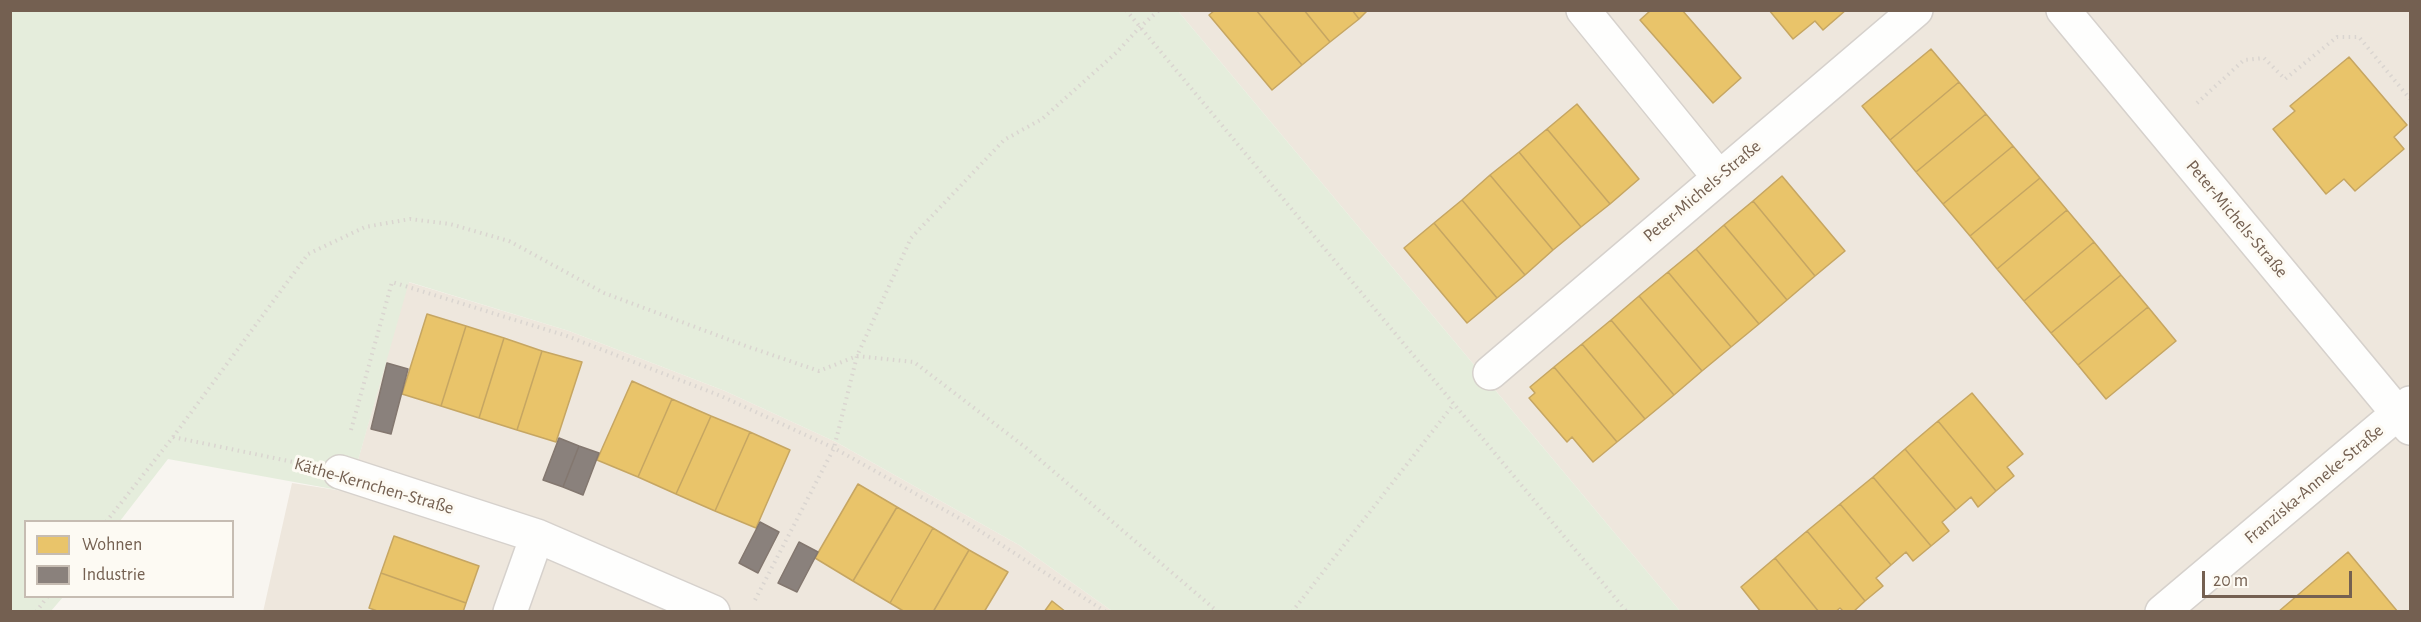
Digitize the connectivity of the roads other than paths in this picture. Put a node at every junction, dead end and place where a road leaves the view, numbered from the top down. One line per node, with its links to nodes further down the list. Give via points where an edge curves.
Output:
1 (1583, 10): 4 (street)
2 (1916, 10): 4 (street, Peter-Michels-Straße)
3 (2063, 10): 6 (street, Peter-Michels-Straße)
4 (1718, 176): 5 (street, Peter-Michels-Straße)
5 (1490, 373)
6 (2406, 415): 11 (street, Franziska-Anneke-Straße)
7 (340, 472): 8 (street, Käthe-Kernchen-Straße)
8 (537, 536): 9 (street); 10 (street, Käthe-Kernchen-Straße)
9 (510, 612)
10 (713, 612)
11 (2162, 612)

